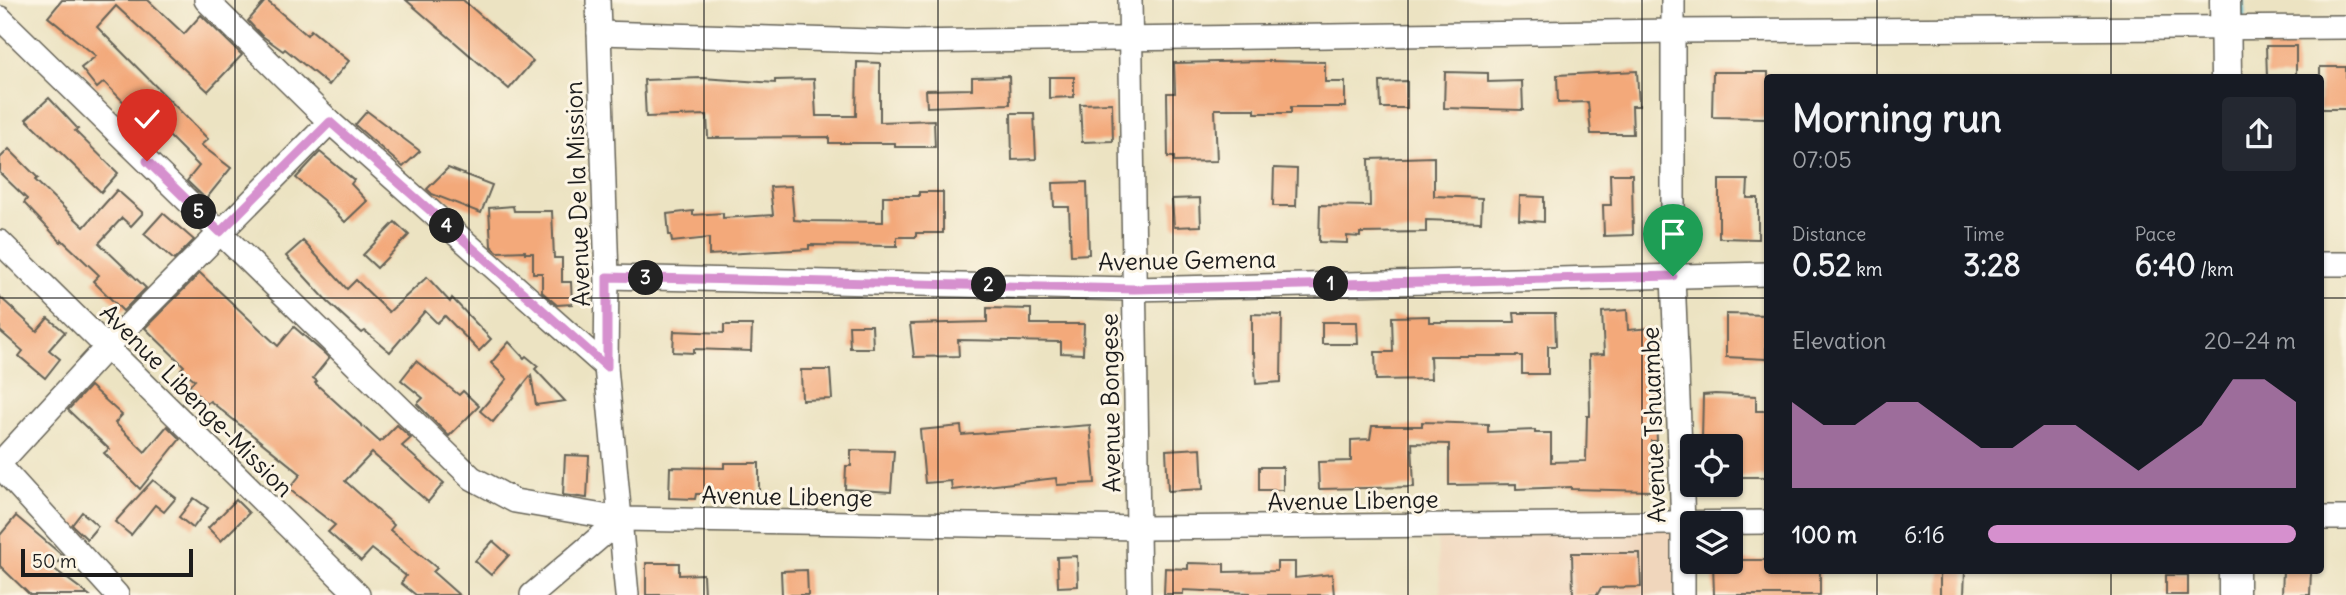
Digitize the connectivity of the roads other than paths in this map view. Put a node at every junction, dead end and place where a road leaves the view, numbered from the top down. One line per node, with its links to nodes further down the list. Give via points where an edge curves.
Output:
1 (206, 0): 12 (street)
2 (598, 0): 9 (street, Avenue De la Mission)
3 (1130, 0): 10 (street, Avenue Bongese)
4 (1673, 0): 8 (street, Avenue Tshuambe)
5 (2225, 14): 7 (street); 8 (street); 11 (street)
6 (0, 18): 13 (street, Avenue Libenge)
7 (2346, 27)
8 (1674, 31): 10 (street); 18 (street, Avenue Tshuambe)
9 (599, 33): 10 (street, via 906,43); 19 (street, Avenue De la Mission)
10 (1131, 40): 20 (street, Avenue Bongese)
11 (2226, 74)
12 (330, 122): 13 (street); 22 (street)
13 (220, 232): 21 (street); 27 (street, Avenue Libenge, via 472,478 515,501)
14 (0, 242): 21 (street, Avenue Libenge-Mission)
15 (2324, 264): 16 (street)
16 (2346, 264)
17 (1764, 274): 18 (street, Avenue Gemena)
18 (1673, 276): 20 (street, Avenue Gemena); 24 (street, Avenue Tshuambe)
19 (607, 277): 20 (street, Avenue Gemena); 22 (street, Avenue De la Mission)
20 (1134, 289): 31 (street, Avenue Bongese)
21 (106, 348): 23 (street); 35 (street, Avenue Libenge-Mission)
22 (607, 367): 27 (street, Avenue De la Mission)
23 (0, 464): 34 (street)
24 (1683, 511)
25 (2324, 518): 26 (street)
26 (2346, 518)
27 (621, 519): 31 (street, Avenue Libenge); 36 (street); 37 (street, Avenue De la Mission)
28 (1743, 522): 29 (street, Avenue Libenge)
29 (1764, 522)
30 (1680, 523): 31 (street, Avenue Libenge)
31 (1140, 528): 38 (street, Avenue Bongese)
32 (1683, 574): 39 (street, Avenue Tshuambe)
33 (2234, 574): 40 (street)
34 (117, 595)
35 (358, 595)
36 (532, 595)
37 (627, 595)
38 (1139, 595)
39 (1683, 595)
40 (2234, 595)

